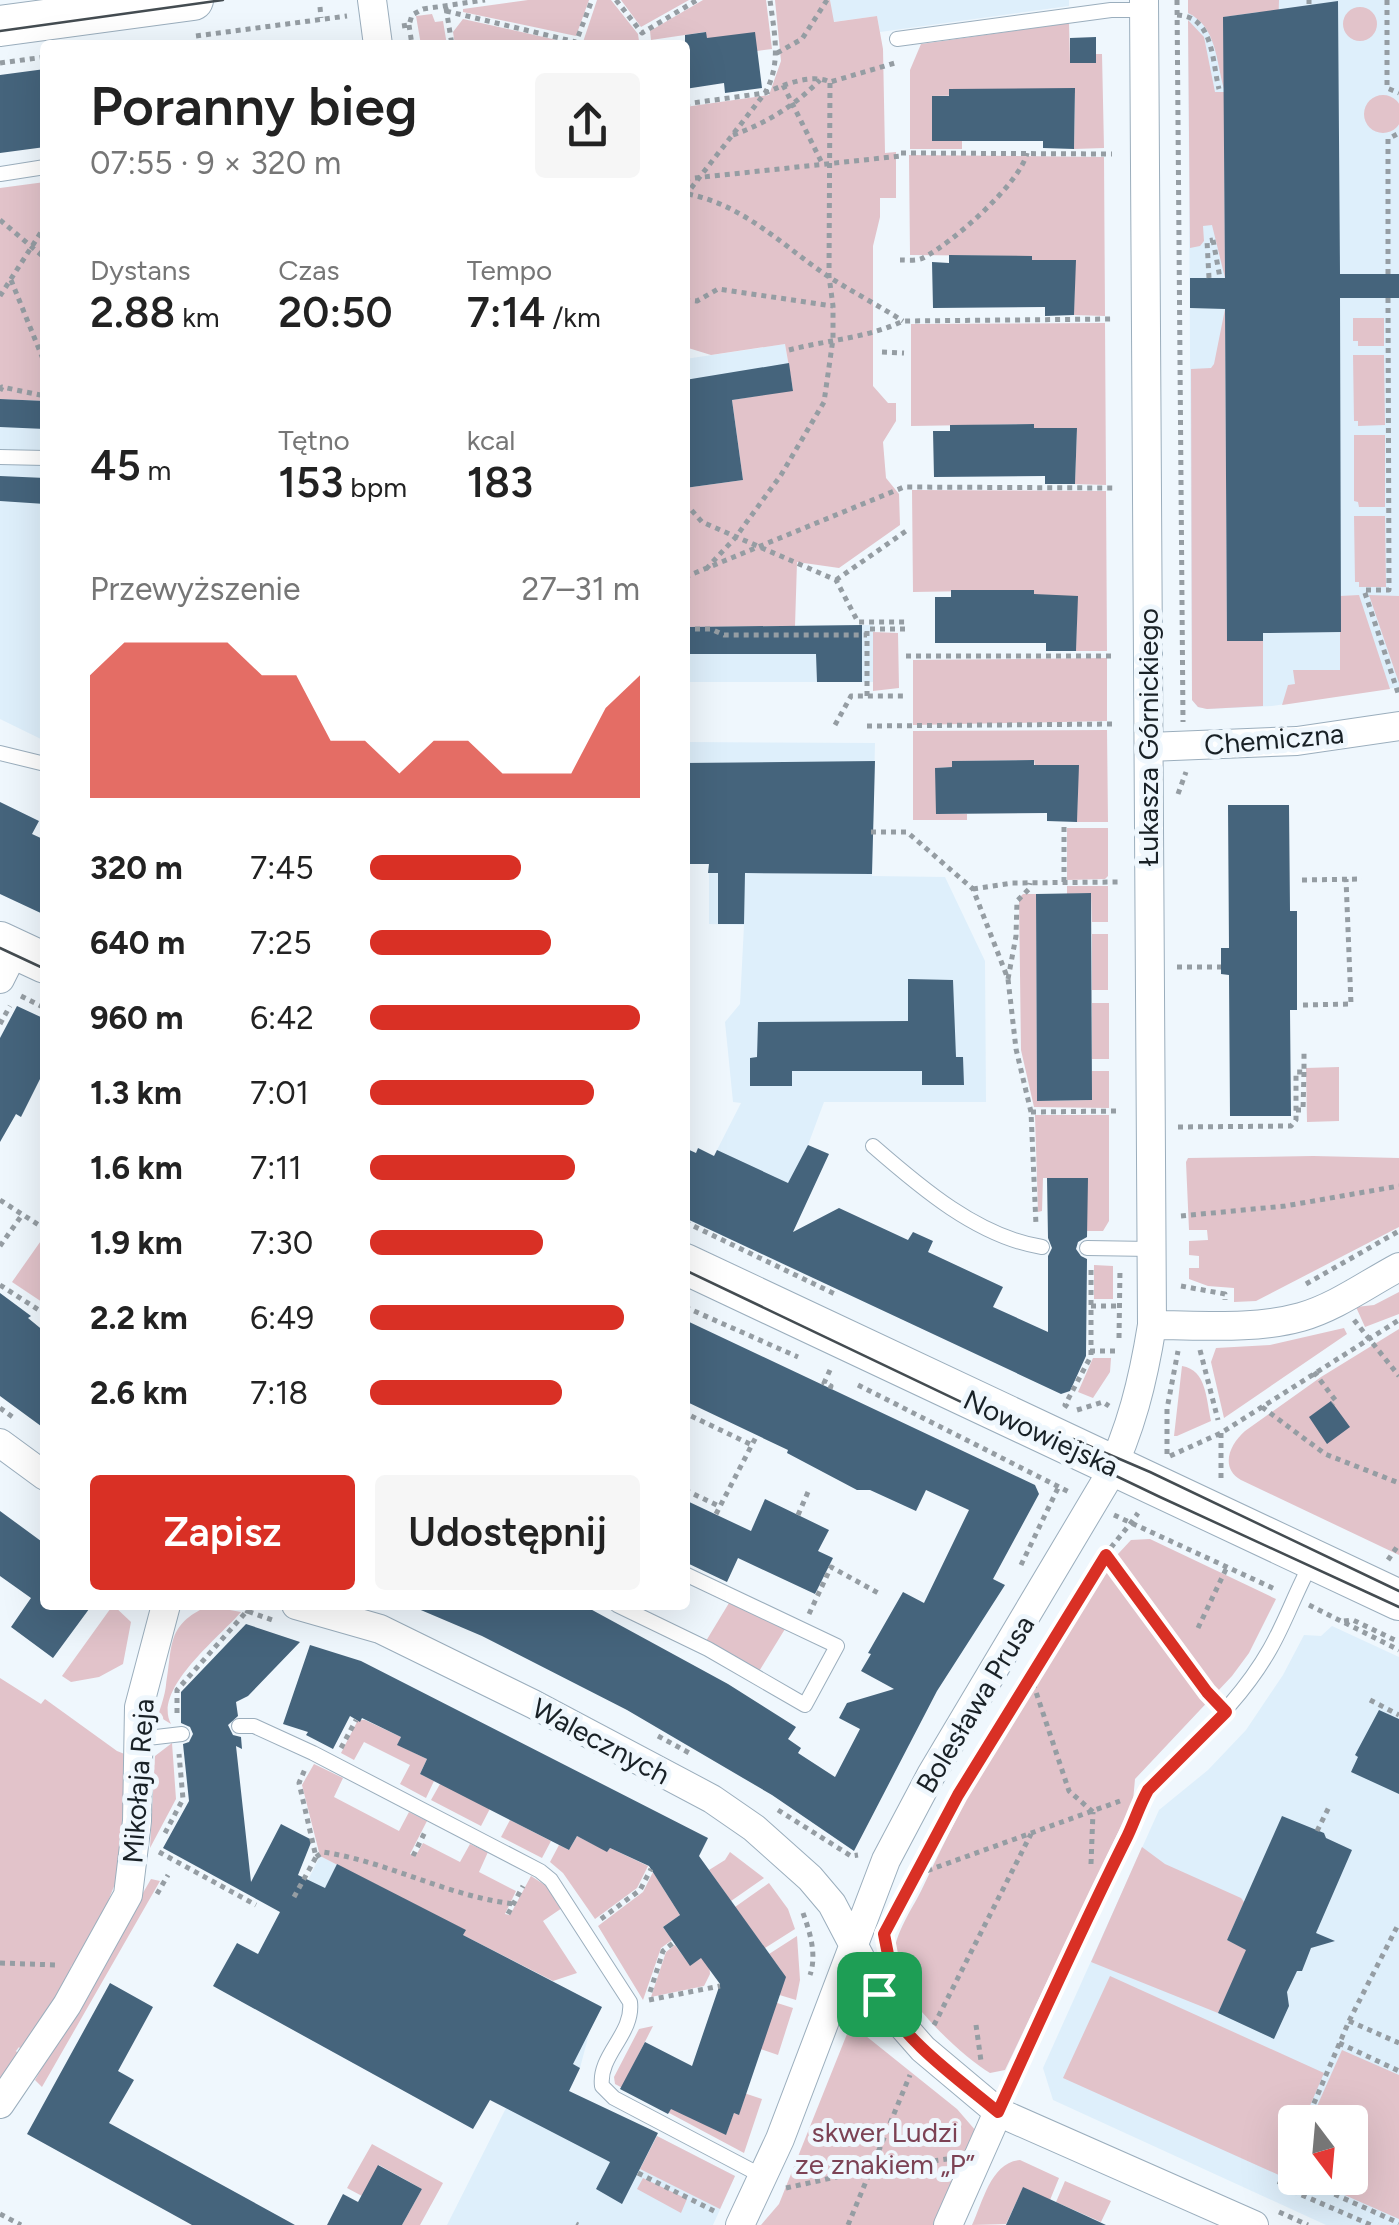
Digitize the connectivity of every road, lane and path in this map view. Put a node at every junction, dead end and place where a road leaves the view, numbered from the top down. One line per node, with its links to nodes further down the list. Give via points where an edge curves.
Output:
1 (372, 0): 21 (street)
2 (422, 0): 14 (path)
3 (485, 0): 13 (path)
4 (592, 0): 26 (path)
5 (616, 0): 6 (path, via 642,33)
6 (697, 0)
7 (770, 0): 27 (path)
8 (827, 0): 27 (path, via 802,39)
9 (1177, 0): 15 (path)
10 (1387, 0): 36 (path, via 1388,88)
11 (1144, 5): 22 (lane); 100 (street, Łukasza Górnickiego)
12 (320, 7): 17 (path)
13 (446, 8): 14 (path); 24 (path); 25 (path)
14 (423, 9): 18 (path)
15 (1177, 16): 34 (path, via 1188,16 1209,37); 60 (path)
16 (192, 18): 17 (path); 20 (street)
17 (322, 18): 19 (path, via 347,14)
18 (409, 24): 21 (path); 23 (path)
19 (349, 25)
20 (0, 26)
21 (383, 37)
22 (898, 39)
23 (411, 40)
24 (451, 40)
25 (568, 40)
26 (577, 40)
27 (777, 53): 35 (path)
28 (40, 58): 30 (path)
29 (895, 62): 32 (path)
30 (0, 63)
31 (822, 78): 32 (path); 33 (path); 38 (path)
32 (830, 82): 43 (path)
33 (783, 85): 35 (path); 38 (path)
34 (1219, 89)
35 (765, 93): 37 (path); 40 (path)
36 (1399, 93)
37 (690, 103)
38 (792, 105): 40 (path); 43 (path)
39 (1399, 133): 55 (path, via 1388,139)
40 (732, 135): 46 (path)
41 (1027, 153): 42 (path); 43 (path, via 901,154); 54 (path, via 1024,166 981,214 922,259)
42 (1112, 154)
43 (826, 164): 46 (path); 56 (path)
44 (40, 168): 45 (lane)
45 (0, 174)
46 (700, 177): 47 (path); 48 (path)
47 (690, 178)
48 (690, 190)
49 (690, 195): 56 (path, via 733,208)
50 (0, 220): 52 (path)
51 (40, 234): 52 (path)
52 (32, 248): 53 (path); 59 (path)
53 (40, 254)
54 (900, 260)
55 (1388, 274)
56 (829, 276): 65 (path); 67 (path)
57 (1208, 278): 58 (path, via 1207,241 1213,240)
58 (1220, 278)
59 (10, 280): 62 (path); 70 (path)
60 (1180, 294): 61 (path); 93 (path)
61 (1190, 294)
62 (0, 296)
63 (1388, 298): 91 (path, via 1389,590 1364,590)
64 (690, 300): 65 (path, via 718,289)
65 (834, 306): 68 (path)
66 (1113, 319): 67 (path)
67 (904, 321): 68 (path, via 879,333)
68 (834, 338): 69 (path); 80 (path, via 824,402)
69 (789, 350)
70 (40, 352)
71 (882, 352): 72 (path)
72 (904, 353)
73 (0, 391): 74 (path)
74 (40, 395)
75 (0, 457): 76 (lane)
76 (40, 458)
77 (1113, 488): 81 (path, via 904,487)
78 (690, 509): 80 (path)
79 (906, 531): 84 (path)
80 (735, 538): 81 (path); 82 (path)
81 (758, 548): 82 (path); 84 (path)
82 (706, 570): 83 (path)
83 (690, 575)
84 (836, 580): 86 (path, via 858,622 905,625 867,628)
85 (690, 629): 86 (path, via 724,636)
86 (867, 635): 89 (path)
87 (906, 656): 88 (path)
88 (1116, 656)
89 (867, 696): 90 (path); 97 (path, via 851,696)
90 (906, 696)
91 (1399, 696): 92 (path)
92 (1387, 699)
93 (1182, 715): 94 (path); 96 (path)
94 (1200, 715)
95 (1117, 724): 98 (path)
96 (1183, 724)
97 (835, 726)
98 (867, 726)
99 (1399, 726): 100 (street, Chemiczna, via 1297,741)
100 (1148, 747): 132 (street, Łukasza Górnickiego)
101 (0, 753): 102 (lane)
102 (40, 763)
103 (1064, 824): 108 (path)
104 (871, 832): 111 (path, via 907,832)
105 (1346, 879): 106 (path); 107 (path); 115 (path, via 1351,1004)
106 (1362, 879)
107 (1302, 880)
108 (1064, 882): 109 (path); 110 (path)
109 (1118, 882)
110 (1030, 883): 111 (path); 114 (path, via 1016,901)
111 (973, 889): 114 (path)
112 (1176, 967): 113 (path)
113 (1222, 967)
114 (1008, 979): 119 (path)
115 (1303, 1005)
116 (40, 1006): 117 (path, via 16,994)
117 (0, 1024)
118 (1304, 1053): 121 (path, via 1291,1126)
119 (1031, 1112): 120 (path); 130 (path)
120 (1118, 1112)
121 (1178, 1127)
122 (873, 1146): 130 (lane, via 962,1214)
123 (1399, 1186): 126 (path)
124 (0, 1200): 125 (path)
125 (22, 1215): 127 (path); 129 (path)
126 (1181, 1216)
127 (40, 1225)
128 (1399, 1231): 134 (path)
129 (0, 1246)
130 (1042, 1247)
131 (1087, 1248): 133 (lane)
132 (1152, 1249): 133 (lane); 145 (street, Łukasza Górnickiego)
133 (1120, 1254): 140 (path, via 1091,1258); 141 (path)
134 (1343, 1262)
135 (690, 1266): 167 (street, Nowowiejska)
136 (1399, 1267): 145 (street, via 1301,1317)
137 (0, 1285): 143 (path)
138 (1180, 1286): 139 (path)
139 (1225, 1294)
140 (1090, 1306): 141 (path); 148 (path)
141 (1119, 1306): 148 (path, via 1120,1351)
142 (690, 1308): 150 (path)
143 (40, 1311)
144 (1399, 1320): 146 (path)
145 (1152, 1325): 167 (street, Łukasza Górnickiego, via 1140,1392)
146 (1367, 1338): 153 (path); 154 (path)
147 (1198, 1345): 162 (path)
148 (1090, 1351): 157 (path, via 1066,1405 1075,1411)
149 (1178, 1356): 163 (path, via 1167,1408 1167,1458)
150 (805, 1360)
151 (818, 1364): 152 (path)
152 (830, 1370): 156 (path, via 824,1383); 173 (path)
153 (1314, 1372): 158 (path); 159 (path)
154 (1399, 1376)
155 (1111, 1386): 157 (path)
156 (830, 1389)
157 (1103, 1402): 160 (path)
158 (1333, 1404)
159 (1262, 1407): 163 (path); 169 (path, via 1325,1454)
160 (1118, 1412)
161 (690, 1415): 166 (path)
162 (1218, 1420)
163 (1221, 1433): 170 (path, via 1221,1485)
164 (757, 1435): 166 (path)
165 (0, 1444): 168 (street)
166 (752, 1445): 174 (path)
167 (1113, 1467): 179 (street, Nowowiejska); 227 (street, Bolesława Prusa, via 931,1775 886,1860)
168 (40, 1472)
169 (1399, 1483)
170 (1231, 1490)
171 (690, 1492): 174 (path)
172 (808, 1492): 176 (path)
173 (1078, 1497)
174 (721, 1507): 175 (path)
175 (716, 1514)
176 (798, 1515)
177 (1399, 1544): 180 (path)
178 (1106, 1555): 181 (path, via 1132,1522); 197 (path); 199 (path)
179 (1313, 1559): 184 (lane); 185 (street, Nowowiejska)
180 (1388, 1560)
181 (1227, 1567): 184 (path); 194 (path)
182 (690, 1576): 193 (lane)
183 (880, 1594): 193 (path, via 831,1568)
184 (1295, 1598): 186 (path); 199 (lane, via 1270,1650)
185 (1399, 1600)
186 (1312, 1606): 191 (path); 192 (path)
187 (165, 1610): 204 (street, Mikołaja Reja, via 139,1707)
188 (627, 1610): 193 (lane, via 805,1705 837,1646)
189 (289, 1614): 190 (path); 227 (street, Walecznych, via 380,1629 712,1799 810,1878)
190 (264, 1617)
191 (1305, 1620)
192 (1344, 1622): 195 (path); 196 (path)
193 (802, 1628)
194 (1198, 1628)
195 (1399, 1642)
196 (1399, 1650)
197 (1030, 1674): 209 (path, via 1069,1791 1093,1812); 217 (path)
198 (1370, 1700): 200 (path)
199 (1226, 1712): 242 (lane, via 1141,1802)
200 (1399, 1714)
201 (356, 1720): 206 (path)
202 (239, 1726): 205 (lane, via 254,1726)
203 (182, 1734): 204 (lane)
204 (139, 1740): 240 (street, Mikołaja Reja, via 128,1895 67,2005)
205 (313, 1753): 212 (path, via 299,1783); 214 (lane)
206 (337, 1755)
207 (1328, 1806): 208 (path)
208 (1317, 1830)
209 (1031, 1834): 217 (path); 233 (path)
210 (156, 1850): 221 (path)
211 (851, 1856): 213 (path)
212 (316, 1857): 218 (path); 219 (path, via 345,1855 437,1887)
213 (848, 1865)
214 (532, 1868): 219 (path); 246 (lane, via 559,1890 630,2002 630,2018 604,2065 602,2086)
215 (902, 1868): 217 (path)
216 (651, 1869): 225 (path, via 640,1890)
217 (916, 1874): 220 (path)
218 (294, 1897)
219 (514, 1904): 223 (path)
220 (900, 1904)
221 (256, 1905)
222 (802, 1911): 230 (path, via 812,1942)
223 (508, 1914)
224 (1399, 1923): 232 (path)
225 (594, 1925)
226 (674, 1942): 231 (path, via 663,1951 644,2002)
227 (854, 1948): 242 (street, via 886,2008); 246 (street, Bolesława Prusa)
228 (0, 1962): 229 (path)
229 (71, 1966)
230 (809, 1978)
231 (720, 1986)
232 (1349, 2020): 235 (path); 236 (path)
233 (934, 2025)
234 (976, 2025): 239 (path)
235 (1339, 2043): 238 (path); 241 (path)
236 (1399, 2043)
237 (914, 2066): 244 (path)
238 (1399, 2071)
239 (983, 2074)
240 (0, 2104)
241 (1313, 2105)
242 (998, 2112): 243 (street); 255 (street)
243 (978, 2158): 244 (path); 254 (street)
244 (872, 2169): 246 (path); 253 (path)
245 (638, 2173): 250 (path)
246 (773, 2183): 250 (street, Bolesława Prusa)
247 (1302, 2195): 256 (path)
248 (1336, 2195): 251 (path)
249 (0, 2214): 252 (path)
250 (731, 2220)
251 (1399, 2223)
252 (21, 2225)
253 (848, 2225)
254 (948, 2225)
255 (1254, 2225)
256 (1371, 2225)

